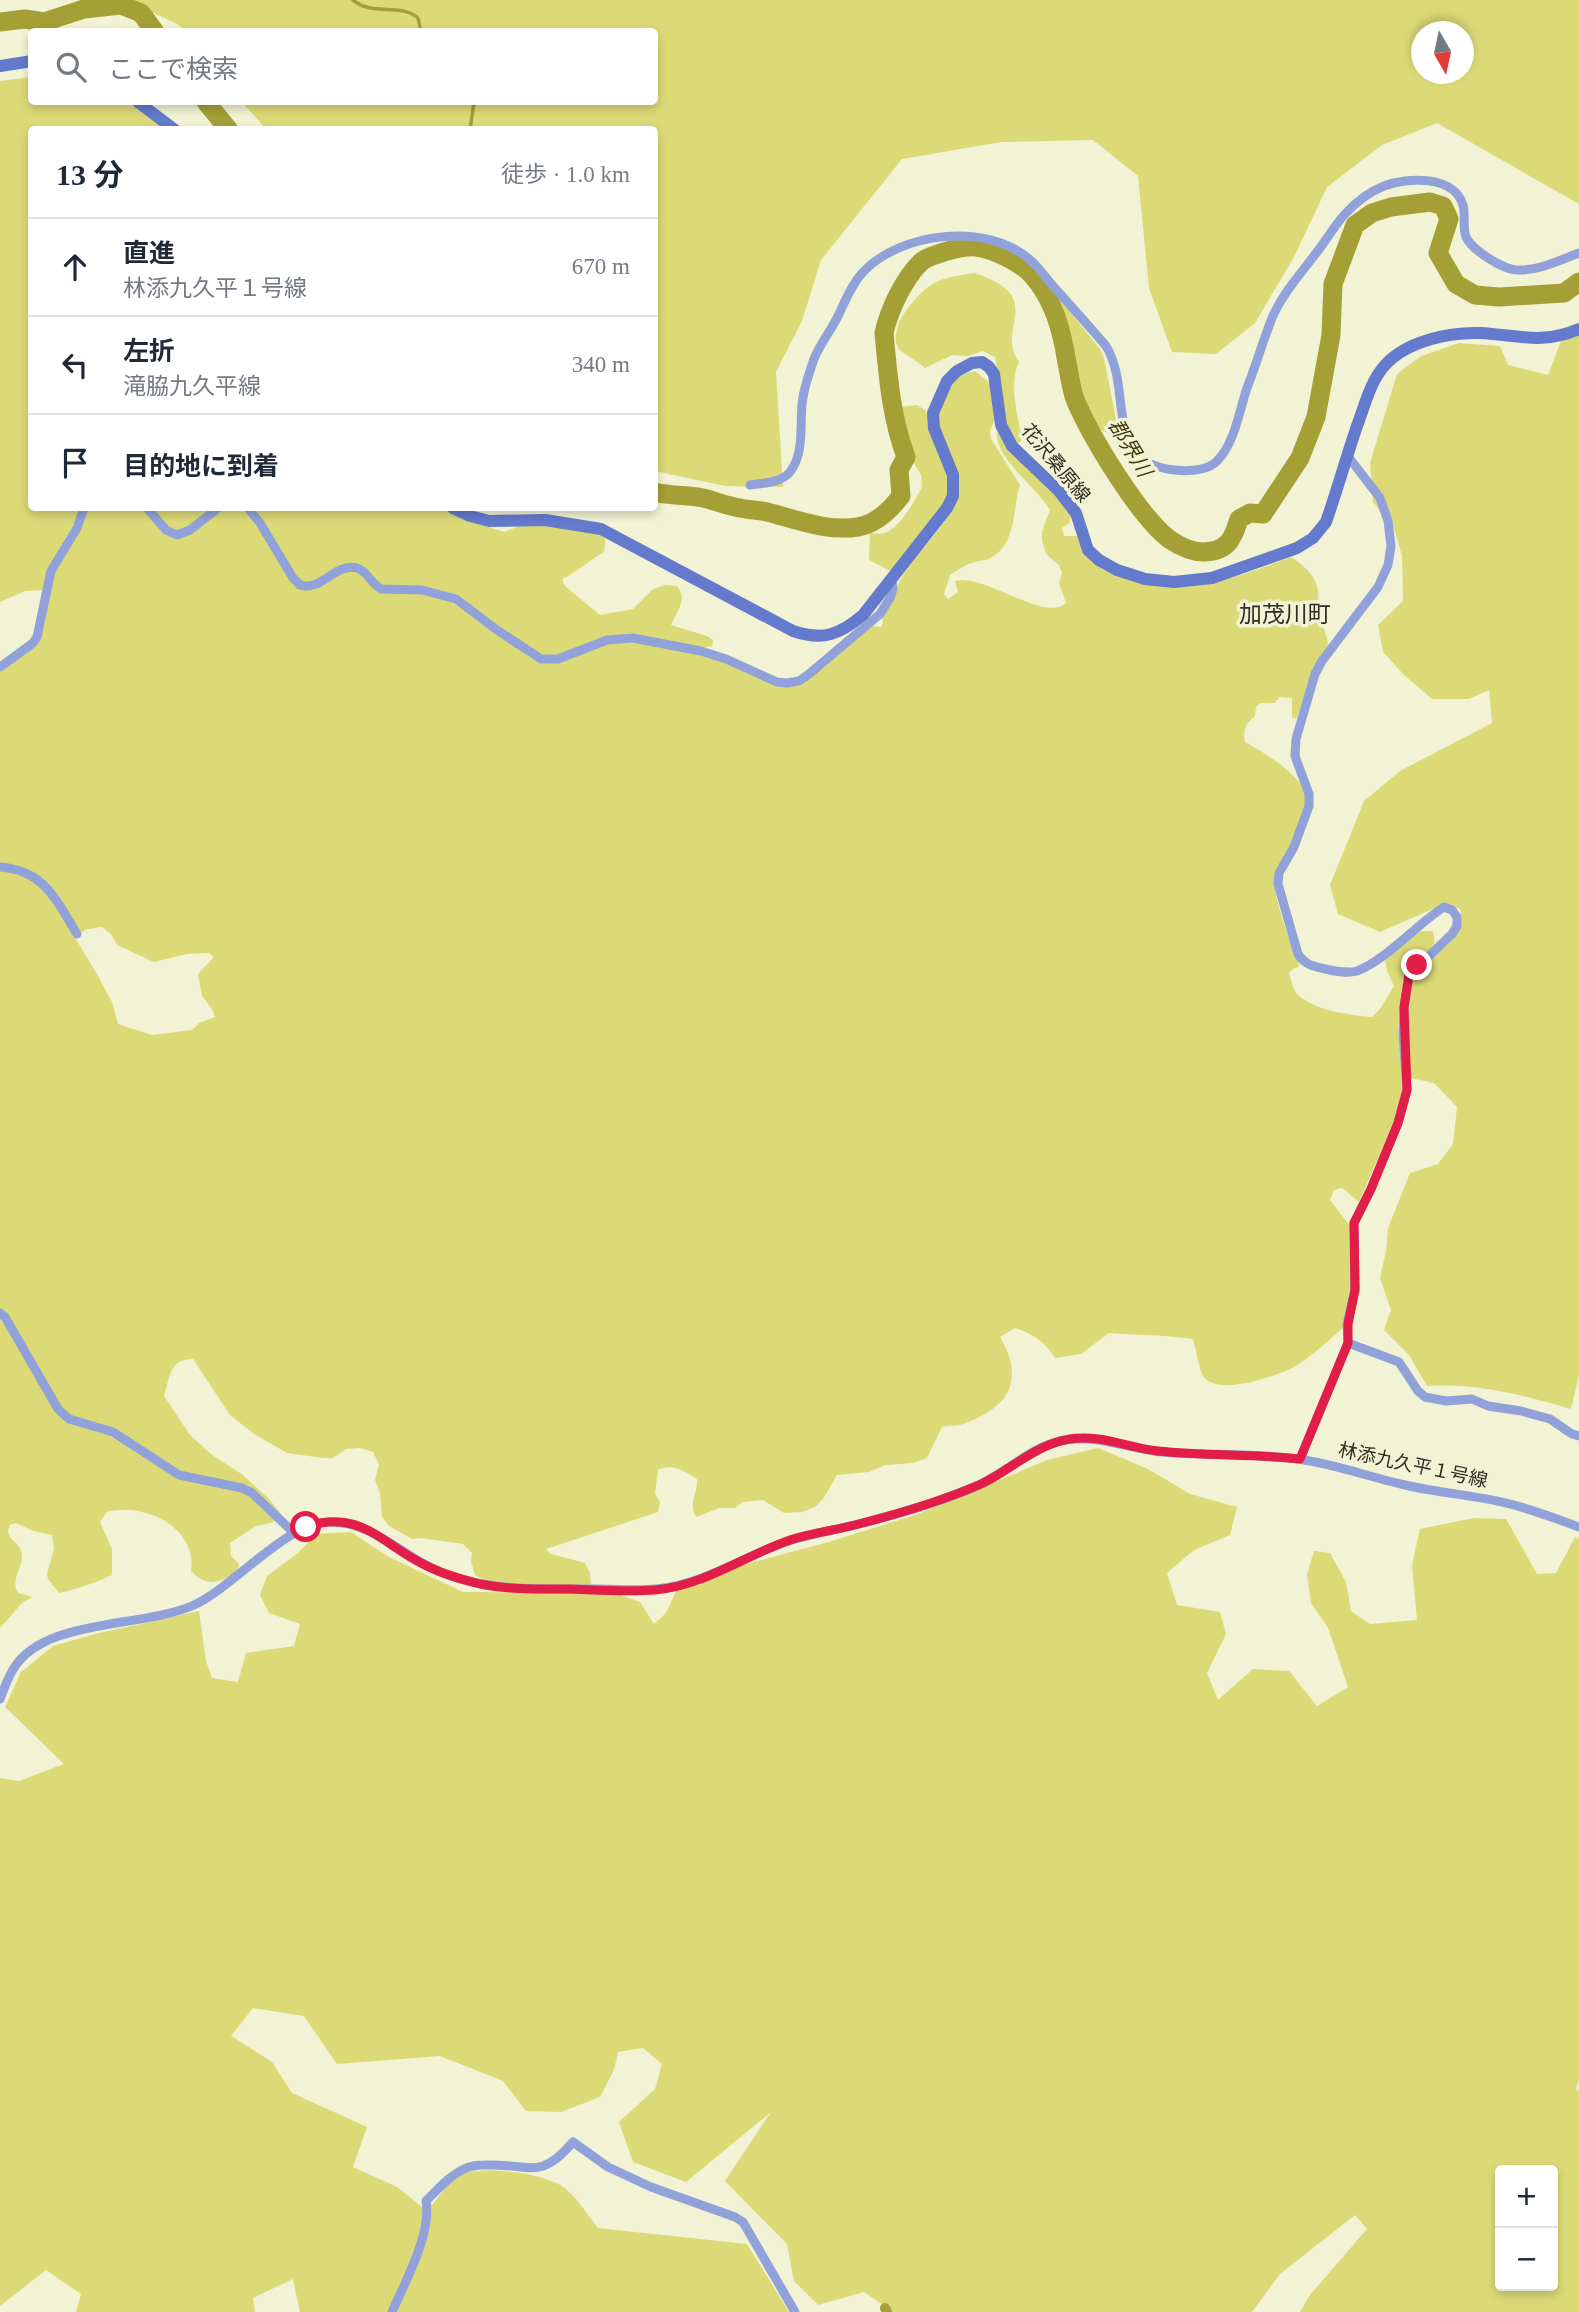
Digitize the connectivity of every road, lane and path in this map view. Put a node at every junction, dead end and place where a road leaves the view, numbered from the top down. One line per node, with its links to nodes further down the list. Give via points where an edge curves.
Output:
1 (28, 62): 2 (main road)
2 (0, 66)
3 (142, 105): 4 (main road)
4 (170, 126)
5 (1579, 254): 8 (street, via 1535,268 1510,270 1485,257 1467,239 1463,204 1446,186 1415,181 1371,191 1345,214 1273,316 1235,429 1218,461 1195,471 1155,466 1135,453 1122,419 1115,360 1028,258 995,240 975,236 909,242 865,269 820,345 802,401 799,448 790,471 772,482)
6 (1579, 329): 7 (main road, 花沢桑原線, via 1538,340 1479,333 1451,335 1402,351 1385,366 1366,396)
7 (1347, 455): 14 (main road, 花沢桑原線, via 1326,523 1297,548 1212,578 1145,579 1117,570 1088,550 1076,513 1012,446 1001,425 994,374 982,362 972,363 947,381 933,414 953,475 953,496); 19 (street, via 1380,498 1388,521 1390,556 1378,587 1322,661 1308,696 1296,756 1309,806 1278,884 1302,961 1341,973 1370,964 1444,908 1457,917 1452,934 1409,975 1403,1033 1407,1090 1398,1123 1354,1223 1355,1290)
8 (750, 485)
9 (83, 511): 15 (street, via 51,571 37,637)
10 (150, 511): 11 (street, via 177,535)
11 (214, 511)
12 (250, 511): 14 (street, via 300,585 314,586 351,567 362,570 382,589 439,593 465,604 541,659 558,659 607,640 633,638 701,650 777,682 799,681 880,614 890,598)
13 (459, 511): 14 (main road, 花沢桑原線, via 489,521 545,520 601,529 772,622 808,636 848,628)
14 (892, 581)
15 (0, 667)
16 (0, 867): 17 (street, via 15,868 44,885)
17 (77, 934)
18 (0, 1313): 23 (street, via 58,1409 69,1419 113,1432 179,1475 252,1493)
19 (1348, 1343): 20 (street, via 1399,1362 1425,1397 1472,1399 1521,1411 1550,1419); 21 (street)
20 (1579, 1436)
21 (1300, 1459): 22 (street, 林添九久平１号線, via 1405,1485 1504,1502); 23 (street, 林添九久平１号線, via 1211,1456 1154,1451 1090,1437 1069,1439 1048,1444 981,1484 920,1508 795,1539 685,1584 656,1590 481,1584 421,1564 363,1527 319,1522)
22 (1579, 1527)
23 (295, 1534): 24 (street, 林添九久平１号線, via 198,1603 173,1613 52,1638 15,1665)
24 (0, 1699)
25 (392, 2312): 26 (street, via 416,2256 427,2218 426,2201 456,2174 473,2166 541,2168 562,2156 573,2142 608,2167 743,2222)
26 (795, 2312)

